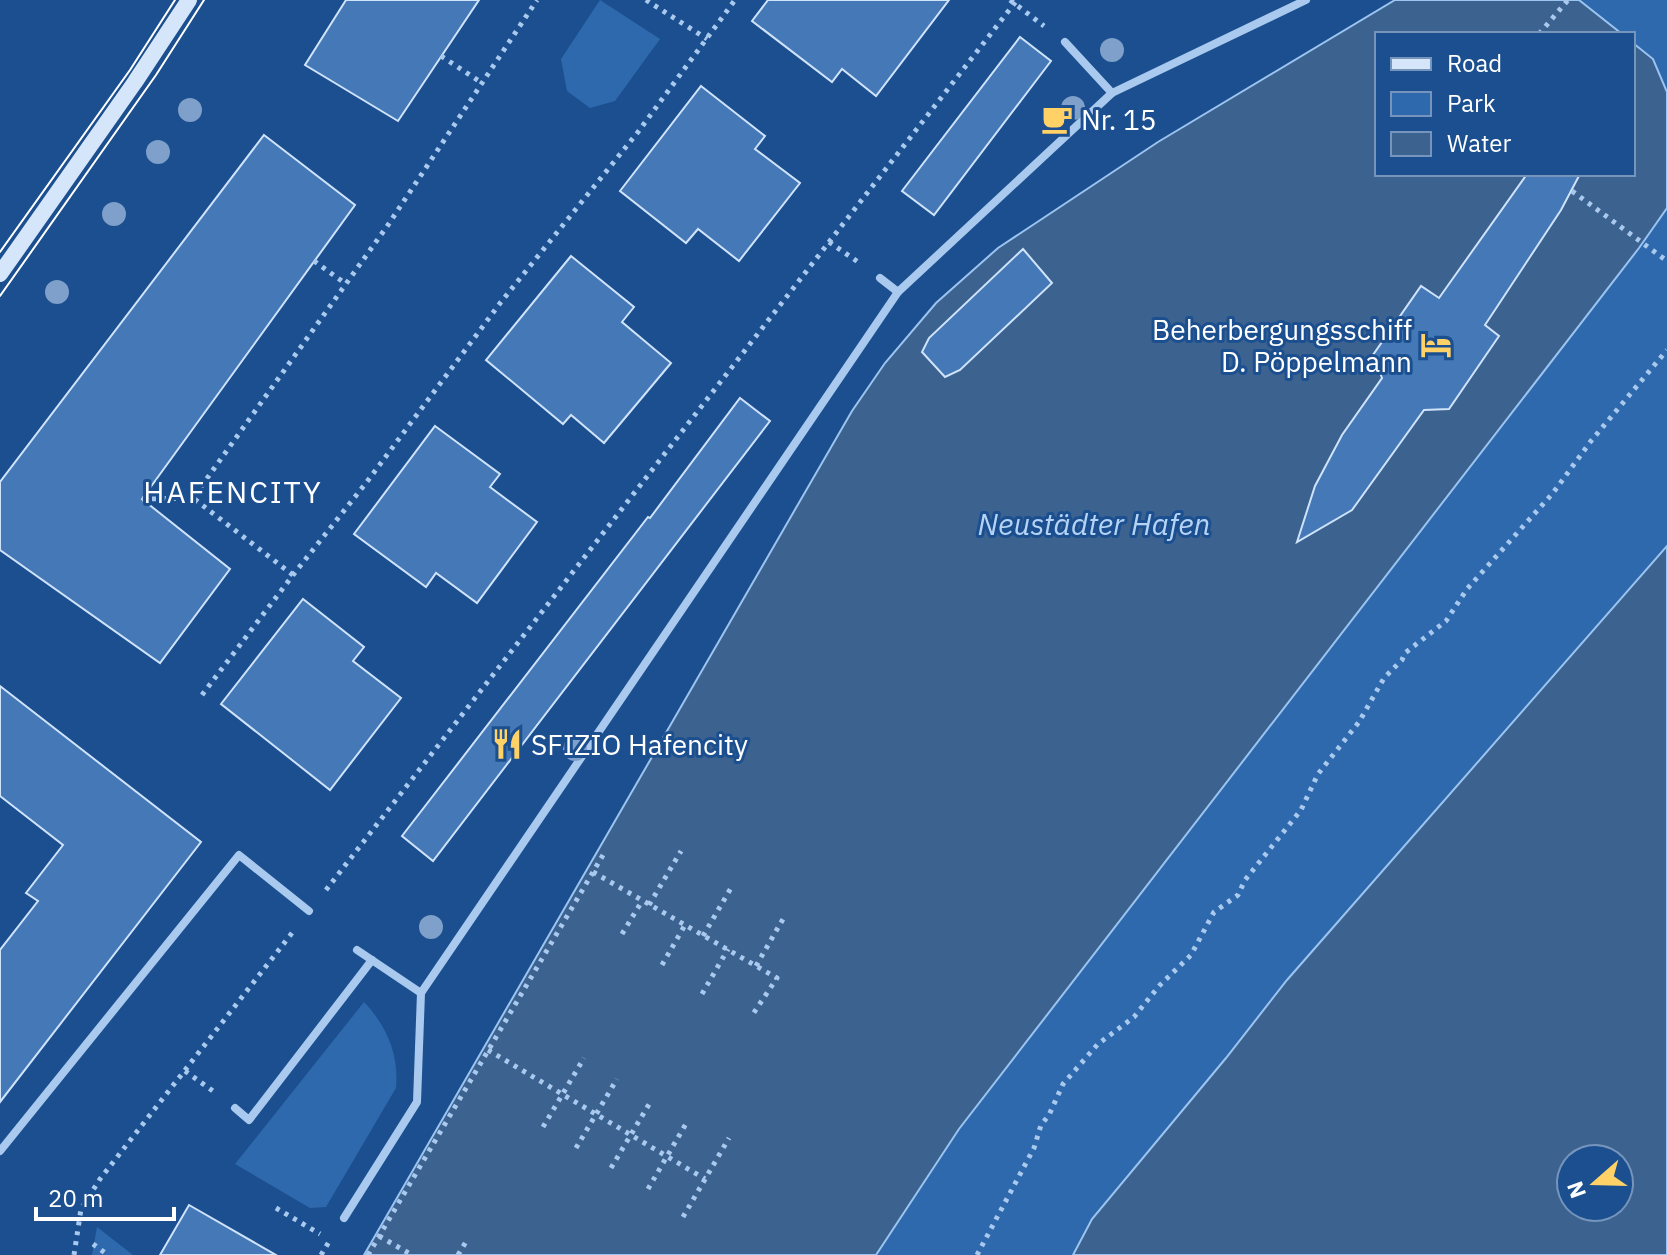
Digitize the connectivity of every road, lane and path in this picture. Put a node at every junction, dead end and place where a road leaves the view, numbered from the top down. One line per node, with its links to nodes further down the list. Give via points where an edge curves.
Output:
1 (189, 0): 19 (main road)
2 (537, 0): 13 (path)
3 (646, 0): 10 (path)
4 (735, 0): 10 (path)
5 (1306, 0): 14 (street)
6 (1568, 0): 9 (path)
7 (1014, 1): 8 (path); 16 (path)
8 (1031, 16)
9 (1541, 32)
10 (707, 39): 26 (path)
11 (1065, 42): 14 (street)
12 (441, 56): 13 (path)
13 (482, 83): 21 (path)
14 (1112, 93): 22 (street)
15 (1572, 191): 18 (path)
16 (829, 242): 20 (path); 34 (path)
17 (314, 261): 21 (path)
18 (1667, 261)
19 (0, 274)
20 (880, 278): 22 (street)
21 (346, 284): 24 (path)
22 (898, 292): 44 (street)
23 (1667, 350): 77 (path, via 1446,621 1405,653 1384,678 1359,722 1318,774 1301,810 1238,895 1214,912 1191,955 1063,1084)
24 (193, 498): 25 (path); 26 (path)
25 (142, 499)
26 (293, 575): 27 (path)
27 (202, 695)
28 (681, 851): 33 (path)
29 (603, 855): 30 (path)
30 (593, 872): 32 (path); 47 (path)
31 (731, 888): 38 (path)
32 (642, 901): 33 (path); 37 (path)
33 (649, 905): 36 (path)
34 (309, 911): 49 (path); 60 (street, via 239,855)
35 (783, 919): 43 (path)
36 (685, 925): 38 (path); 42 (path)
37 (622, 934)
38 (703, 936): 39 (path)
39 (728, 949): 43 (path); 45 (path)
40 (357, 950): 41 (street)
41 (372, 960): 44 (street); 53 (street, via 249,1120)
42 (662, 965)
43 (756, 966): 46 (path, via 777,978)
44 (421, 993): 67 (street, via 417,1102)
45 (702, 994)
46 (751, 1017)
47 (488, 1050): 51 (path); 68 (path)
48 (584, 1058): 51 (path)
49 (185, 1071): 53 (path); 72 (path, via 81,1209)
50 (617, 1079): 54 (path)
51 (563, 1095): 54 (path); 56 (path)
52 (651, 1101): 57 (path)
53 (235, 1108)
54 (596, 1114): 57 (path); 59 (path)
55 (687, 1122): 61 (path)
56 (543, 1127)
57 (630, 1135): 61 (path); 62 (path)
58 (729, 1138): 63 (path)
59 (576, 1148)
60 (0, 1151)
61 (667, 1156): 63 (path); 64 (path)
62 (611, 1168)
63 (705, 1179): 66 (path)
64 (648, 1189)
65 (276, 1208): 69 (path)
66 (683, 1217)
67 (344, 1218)
68 (379, 1236): 74 (path); 75 (path)
69 (330, 1240)
70 (467, 1240): 76 (path)
71 (93, 1244): 73 (path)
72 (74, 1255)
73 (108, 1255)
74 (368, 1255)
75 (412, 1255)
76 (458, 1255)
77 (977, 1255)

